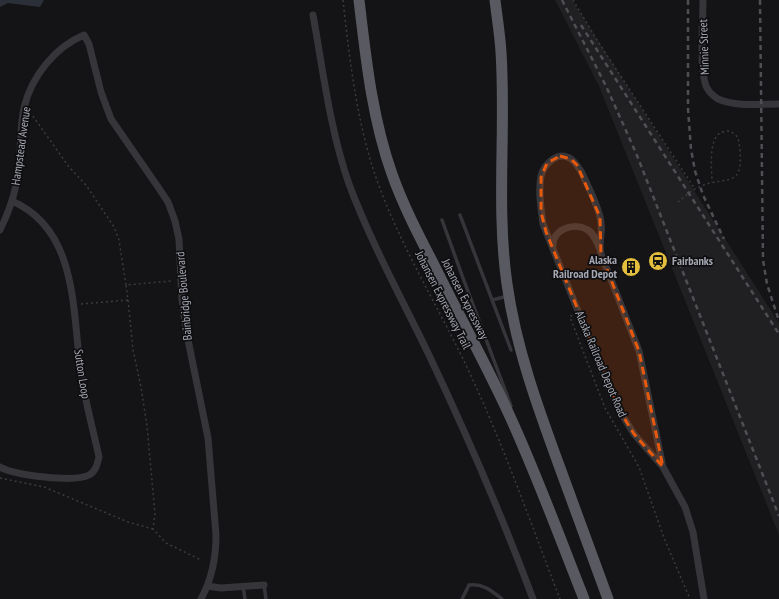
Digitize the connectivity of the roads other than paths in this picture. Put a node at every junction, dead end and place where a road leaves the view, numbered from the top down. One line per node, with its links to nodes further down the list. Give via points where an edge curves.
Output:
1 (359, 0): 18 (highway, Johansen Expressway, via 371,98 392,175 417,231 507,409)
2 (495, 0): 13 (highway, via 501,52 502,219)
3 (702, 0): 6 (street, Minnie Street, via 703,62 707,89 717,98 732,103)
4 (313, 15): 27 (street, via 336,137 349,184 377,251 429,355 487,481)
5 (84, 35): 7 (street, Hampstead Avenue, via 57,52 44,66 32,86 24,108 19,166); 20 (street, Bainbridge Boulevard, via 89,44 111,119 168,202 175,221 179,239 186,330 208,438 212,478 216,551)
6 (779, 104)
7 (12, 201): 10 (street, Hampstead Avenue); 16 (street, Sutton Loop, via 37,215 47,227 64,260 74,305 81,374 98,457 97,467 82,478 53,478)
8 (460, 215): 14 (lane)
9 (442, 220): 18 (lane)
10 (0, 230)
11 (599, 247): 12 (street, Alaska Railroad Depot Road, via 589,231 575,226 556,234 553,242); 12 (street, Alaska Railroad Depot Road, via 602,232 600,217 581,171 572,159 560,156 547,163 541,177 543,224); 17 (street, Alaska Railroad Depot Road, via 639,351)
12 (554, 251): 17 (street, Alaska Railroad Depot Road, via 619,410 634,434)
13 (509, 296): 14 (lane); 29 (highway, via 520,350 531,386)
14 (492, 300): 15 (lane)
15 (511, 350)
16 (0, 467)
17 (664, 467): 30 (street, Alaska Railroad Depot Road, via 690,521)
18 (545, 499): 28 (highway, Johansen Expressway)
19 (264, 585): 21 (street); 24 (lane)
20 (207, 586): 21 (street); 22 (street, Bainbridge Boulevard)
21 (243, 586): 23 (lane)
22 (201, 599)
23 (245, 599)
24 (266, 599)
25 (462, 599): 26 (lane, via 469,586 477,584)
26 (502, 599)
27 (533, 599)
28 (584, 599)
29 (608, 599)
30 (704, 599)

